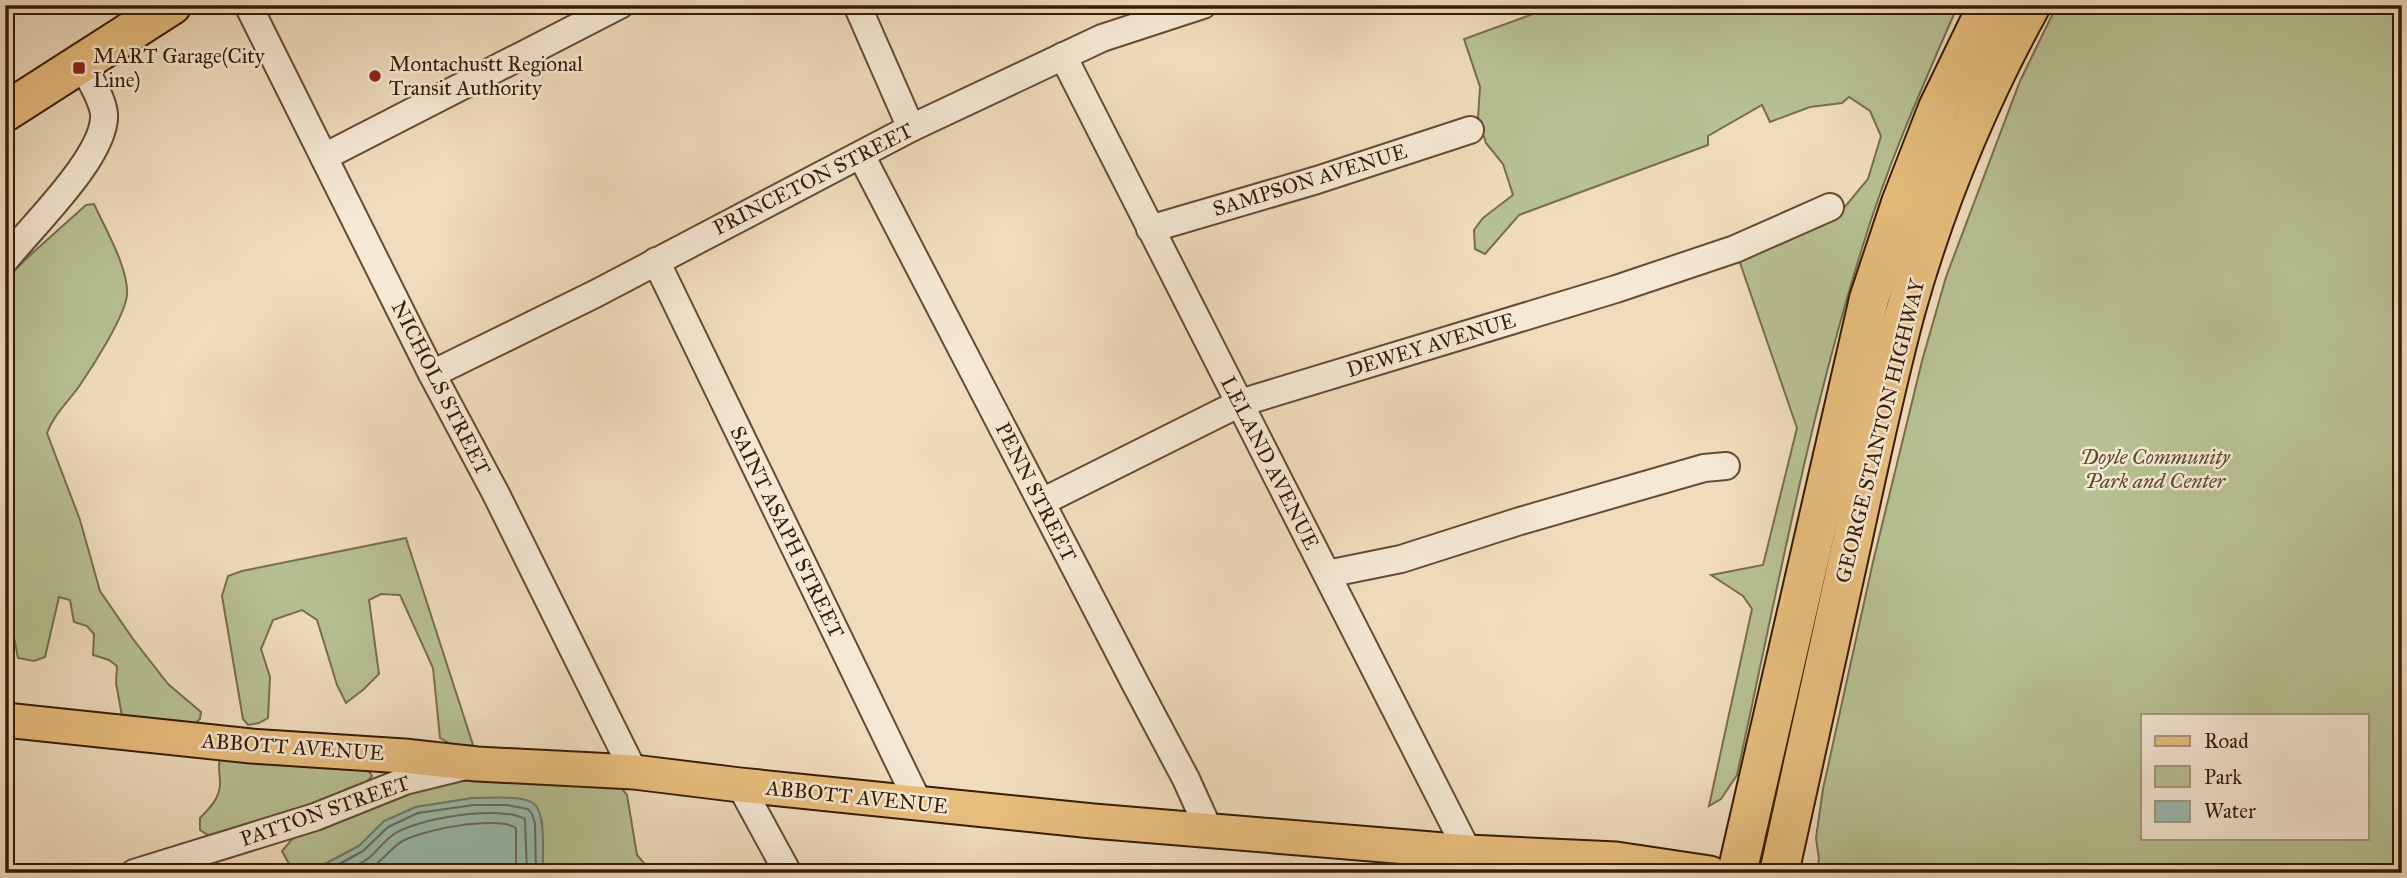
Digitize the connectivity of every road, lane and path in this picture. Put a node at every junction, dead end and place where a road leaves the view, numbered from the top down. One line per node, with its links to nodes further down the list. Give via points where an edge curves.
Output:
1 (172, 5): 9 (highway)
2 (248, 5): 14 (street, NICHOLS STREET)
3 (620, 5): 14 (street)
4 (857, 5): 11 (street)
5 (1203, 5): 8 (street, PRINCETON STREET, via 1102,38)
6 (1988, 5): 35 (highway, GEORGE STANTON HIGHWAY, via 1938,108 1869,299)
7 (2031, 5): 31 (highway, GEORGE STANTON HIGHWAY, via 1976,112 1907,306 1868,463)
8 (1063, 56): 11 (street, PRINCETON STREET); 16 (street, LELAND AVENUE)
9 (82, 65): 10 (highway); 17 (street, via 104,113 98,142 73,180)
10 (5, 112)
11 (911, 128): 13 (street, PRINCETON STREET)
12 (1470, 130): 16 (street, SAMPSON AVENUE)
13 (861, 155): 18 (street, PRINCETON STREET); 22 (street, PENN STREET)
14 (324, 157): 19 (street, NICHOLS STREET)
15 (1830, 207): 20 (street, DEWEY AVENUE, via 1735,248 1616,289)
16 (1150, 229): 20 (street, LELAND AVENUE)
17 (5, 260)
18 (656, 261): 19 (street, PRINCETON STREET); 28 (street, SAINT ASAPH STREET)
19 (432, 374): 26 (street, NICHOLS STREET)
20 (1240, 403): 22 (street, DEWEY AVENUE); 23 (street, LELAND AVENUE)
21 (1726, 466): 23 (street, via 1704,468 1401,559)
22 (1042, 502): 29 (street, PENN STREET)
23 (1327, 574): 30 (street, LELAND AVENUE)
24 (5, 720): 25 (main road, ABBOTT AVENUE)
25 (477, 764): 26 (main road, ABBOTT AVENUE); 32 (street, PATTON STREET, via 404,781 315,817)
26 (634, 772): 27 (main road, ABBOTT AVENUE)
27 (740, 785): 28 (main road, ABBOTT AVENUE); 33 (street)
28 (919, 804): 29 (main road, ABBOTT AVENUE)
29 (1209, 830): 30 (main road, ABBOTT AVENUE)
30 (1468, 862): 34 (main road, ABBOTT AVENUE, via 1616,859)
31 (1781, 872)
32 (134, 873)
33 (788, 873)
34 (1710, 873)
35 (1737, 873)

